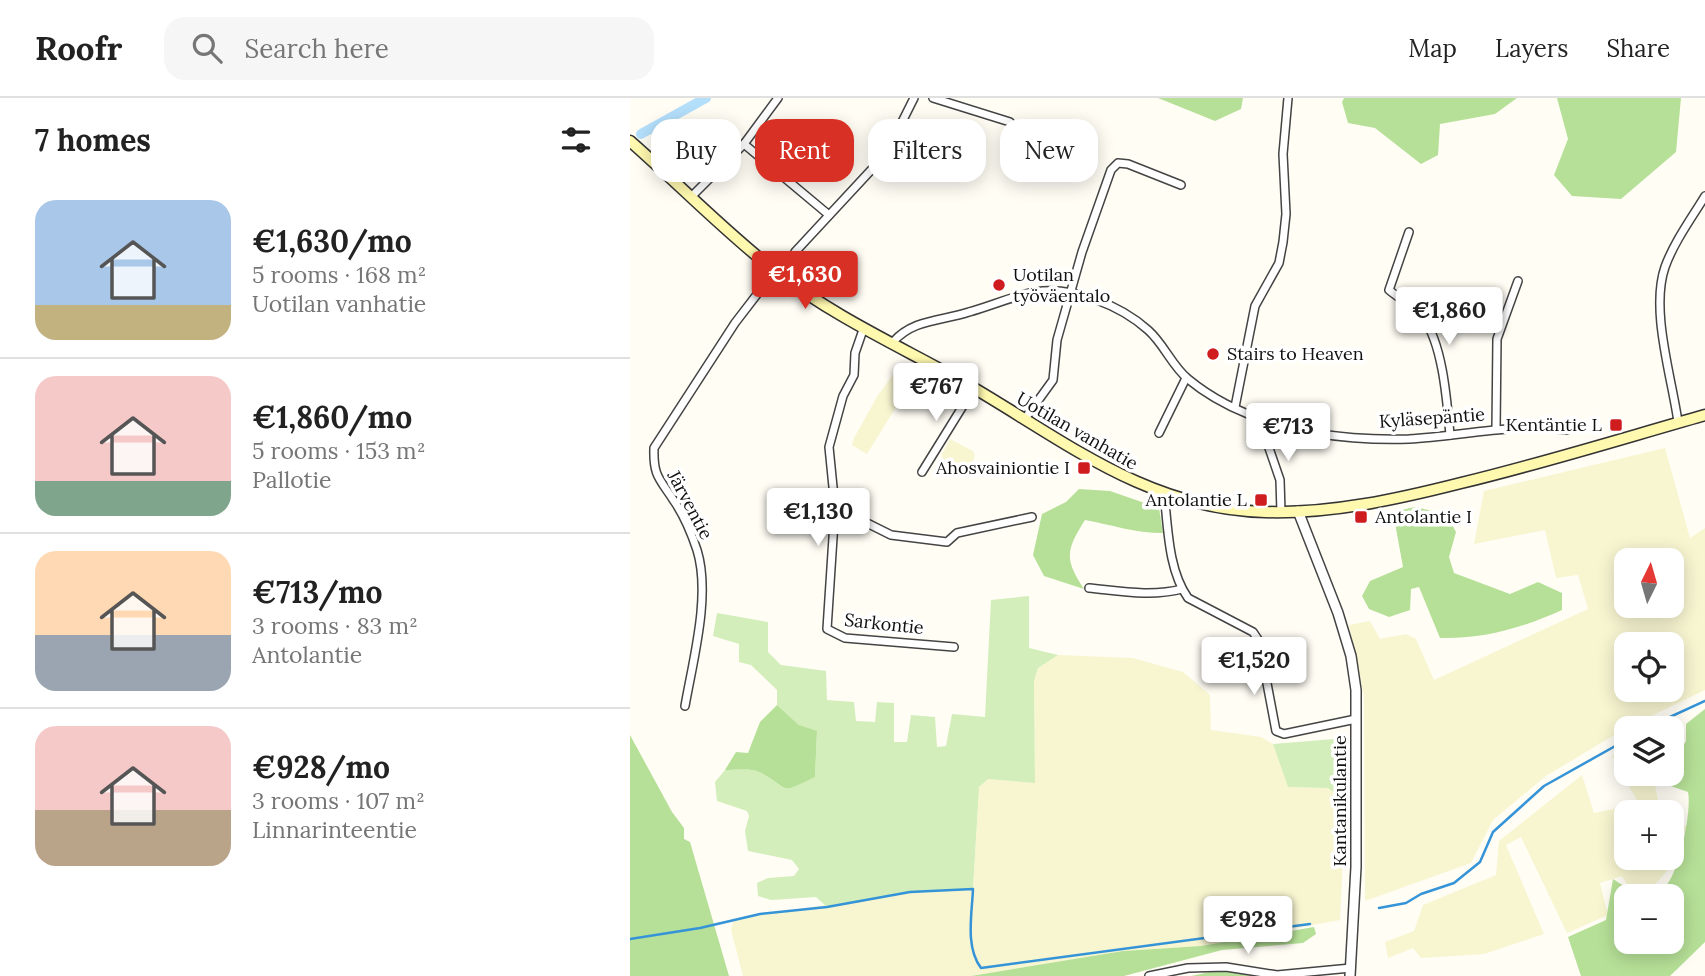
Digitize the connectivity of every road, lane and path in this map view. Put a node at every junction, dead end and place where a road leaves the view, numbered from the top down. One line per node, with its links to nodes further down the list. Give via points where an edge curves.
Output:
1 (778, 98): 7 (street)
2 (914, 98): 11 (street, via 886,155)
3 (933, 98): 5 (street)
4 (1288, 98): 21 (street, via 1283,242 1279,263 1255,306)
5 (1000, 119)
6 (630, 141): 9 (main road, Uotilan vanhatie)
7 (744, 144): 9 (street); 11 (street)
8 (1181, 185): 16 (street, via 1118,163 1111,170)
9 (692, 196): 14 (main road, Uotilan vanhatie)
10 (1705, 196): 25 (street, via 1662,279 1663,335)
11 (829, 215): 13 (street)
12 (1409, 232): 29 (street, via 1389,290 1421,315 1432,331)
13 (794, 251)
14 (775, 271): 17 (main road, Uotilan vanhatie, via 808,296); 39 (street, Järventie, via 735,323 654,448 653,467 660,485 675,502 704,575)
15 (1518, 281): 26 (street, via 1497,339)
16 (1070, 293): 18 (street, Kyläsepäntie, via 1034,292 918,323); 19 (street, Kyläsepäntie, via 1117,309 1142,325); 24 (street, via 1053,380)
17 (864, 327): 18 (main road, Uotilan vanhatie); 32 (street, Sarkontie, via 855,353 854,375 843,396 829,447)
18 (893, 342): 20 (main road, Uotilan vanhatie)
19 (1186, 378): 21 (street, Kyläsepäntie); 28 (street)
20 (974, 388): 24 (main road, Uotilan vanhatie); 30 (street)
21 (1235, 407): 23 (street, Kyläsepäntie)
22 (1705, 415): 25 (main road, Uotilan vanhatie)
23 (1259, 419): 29 (street, Kyläsepäntie, via 1315,433 1370,439); 34 (street, via 1280,480)
24 (1024, 420): 31 (main road, Uotilan vanhatie, via 1083,457)
25 (1678, 422): 33 (main road, Uotilan vanhatie, via 1574,455 1412,495)
26 (1496, 429): 27 (street, Kyläsepäntie); 29 (street, Kyläsepäntie)
27 (1567, 430)
28 (1159, 433)
29 (1450, 435)
30 (922, 472)
31 (1164, 494): 34 (main road, Uotilan vanhatie); 37 (street)
32 (835, 507): 35 (street, via 891,535 947,542 957,533); 38 (street, Sarkontie, via 827,629 845,638)
33 (1298, 511): 34 (main road, Uotilan vanhatie); 40 (street, Kantanikulantie, via 1351,656)
34 (1281, 512)
35 (1032, 517)
36 (1089, 588): 37 (street, via 1140,594)
37 (1182, 589): 40 (street, via 1188,598 1253,632 1259,641 1276,731 1284,734)
38 (954, 647)
39 (685, 706)
40 (1356, 719): 41 (street, Kantanikulantie)
41 (1351, 972): 42 (street, via 1288,975 1226,967)
42 (1149, 976)

